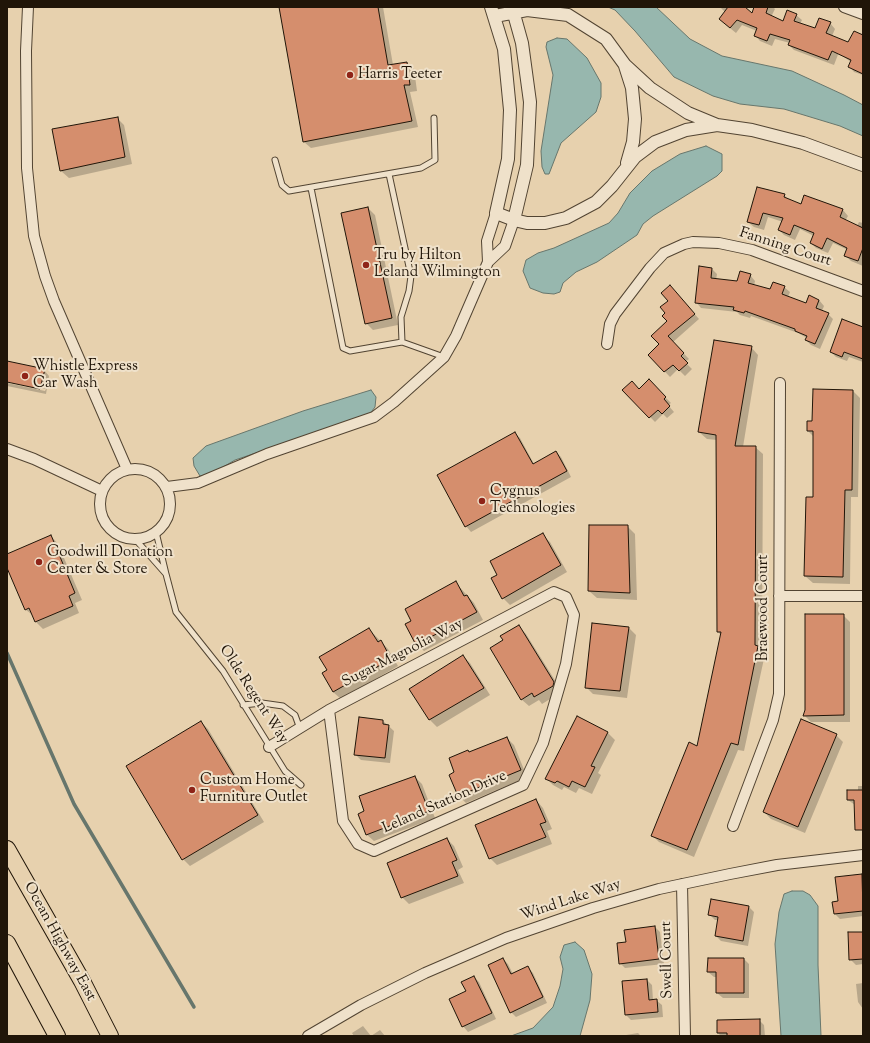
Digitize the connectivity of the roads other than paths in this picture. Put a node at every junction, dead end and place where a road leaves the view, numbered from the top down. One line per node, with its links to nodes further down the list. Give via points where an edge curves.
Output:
1 (28, 7): 25 (street, via 27,161 34,236 54,301)
2 (556, 7): 7 (street)
3 (844, 7): 6 (street)
4 (513, 9): 5 (street); 7 (street); 17 (street, via 528,79 530,122 527,165)
5 (493, 12): 16 (street, via 505,56 510,110 508,158)
6 (863, 14)
7 (568, 15): 8 (street, via 606,39)
8 (625, 65): 10 (street, via 669,102); 13 (street, via 632,88 635,119 633,142)
9 (434, 118): 14 (lane, via 435,160 421,168)
10 (717, 125): 12 (street, via 788,138); 13 (street, via 686,130 666,137 643,149)
11 (275, 160): 15 (lane, via 282,185 289,192)
12 (863, 165)
13 (626, 166): 17 (street, via 604,194 578,213 545,224)
14 (389, 174): 15 (lane); 20 (lane, via 411,276 401,317)
15 (311, 188): 20 (lane, via 343,348 350,351)
16 (496, 213): 17 (street); 18 (street, via 487,241)
17 (514, 220): 18 (street, via 505,246)
18 (488, 262): 22 (street, via 456,336)
19 (863, 291): 21 (street, Fanning Court, via 752,250 712,243 684,244 664,253 650,268 615,314 610,324)
20 (402, 342): 22 (lane)
21 (607, 344)
22 (444, 357): 26 (street, via 374,417 267,454 198,483)
23 (780, 383): 32 (street, Braewood Court)
24 (7, 449): 27 (street)
25 (127, 469): 26 (street, via 149,471 160,478); 27 (street, via 115,474)
26 (167, 487): 28 (street, via 171,503 169,515)
27 (102, 491): 29 (street, via 99,503 101,515 107,526 124,538)
28 (156, 532): 29 (street, via 150,537); 30 (lane, Olde Regent Way)
29 (136, 540): 30 (lane, Olde Regent Way)
30 (166, 574): 34 (lane, Olde Regent Way, via 176,612 223,670)
31 (554, 592): 35 (street, Sugar Magnolia Way); 35 (street, Leland Station Drive, via 566,597 574,615 573,622 566,664 544,743 523,785 374,851 358,844 343,821)
32 (779, 596): 33 (street); 39 (street, Braewood Court, via 777,707)
33 (863, 596)
34 (243, 705): 36 (lane, via 262,703 283,706 295,715); 37 (lane, Olde Regent Way)
35 (329, 710): 36 (street, Sugar Magnolia Way)
36 (299, 726): 37 (street, Sugar Magnolia Way)
37 (269, 746): 38 (lane, Olde Regent Way, via 285,771)
38 (301, 785)
39 (732, 826)
40 (7, 849): 45 (highway, Ocean Highway East, via 82,980)
41 (863, 855): 42 (street, Wind Lake Way, via 777,865)
42 (682, 884): 46 (street, Wind Lake Way, via 593,908 506,938 397,986); 47 (street, Swell Court)
43 (7, 943): 44 (highway)
44 (57, 1036)
45 (110, 1036)
46 (308, 1036)
47 (685, 1036)

